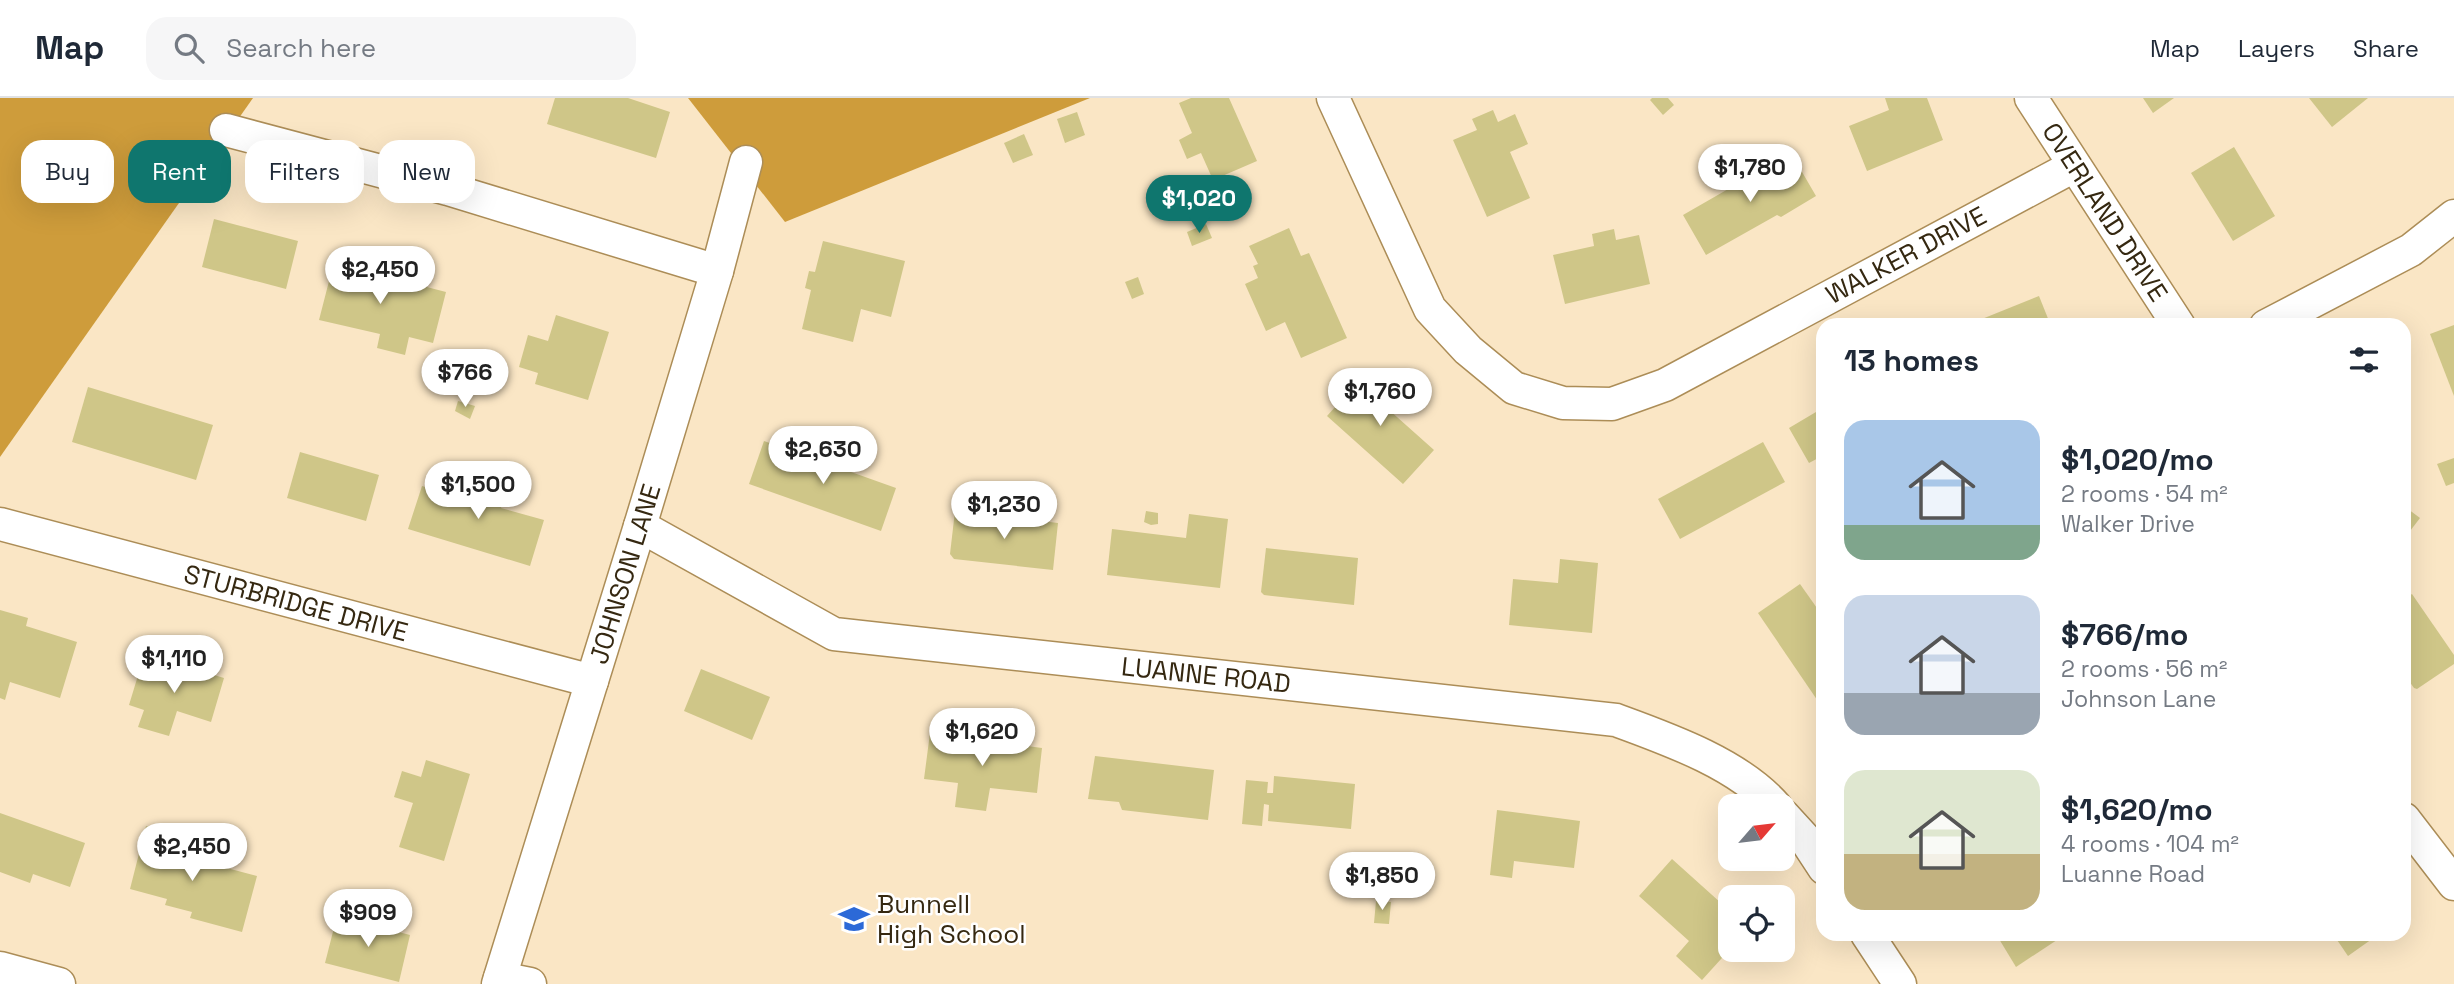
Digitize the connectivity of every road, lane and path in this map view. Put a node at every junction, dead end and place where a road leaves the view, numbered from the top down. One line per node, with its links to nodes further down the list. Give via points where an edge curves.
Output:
1 (1333, 98): 5 (street, WALKER DRIVE, via 1430,309 1468,350 1514,388 1563,403 1612,404 1665,385)
2 (2031, 98): 5 (street, OVERLAND DRIVE)
3 (226, 130): 7 (street, via 448,189)
4 (746, 162): 7 (street, JOHNSON LANE)
5 (2074, 166): 8 (street, OVERLAND DRIVE)
6 (2454, 216): 9 (street, via 2411,250)
7 (717, 271): 11 (street, JOHNSON LANE)
8 (2174, 318)
9 (2281, 318)
10 (0, 524): 12 (street, STURBRIDGE DRIVE)
11 (640, 526): 12 (street, JOHNSON LANE); 13 (street, LUANNE ROAD, via 834,634 1616,720 1714,761)
12 (592, 681): 20 (street, JOHNSON LANE)
13 (1764, 794)
14 (2411, 828): 17 (street)
15 (1796, 829): 16 (street)
16 (1816, 856)
17 (2454, 884)
18 (1872, 941): 22 (street)
19 (0, 968): 21 (street)
20 (509, 982)
21 (59, 984)
22 (1900, 984)

